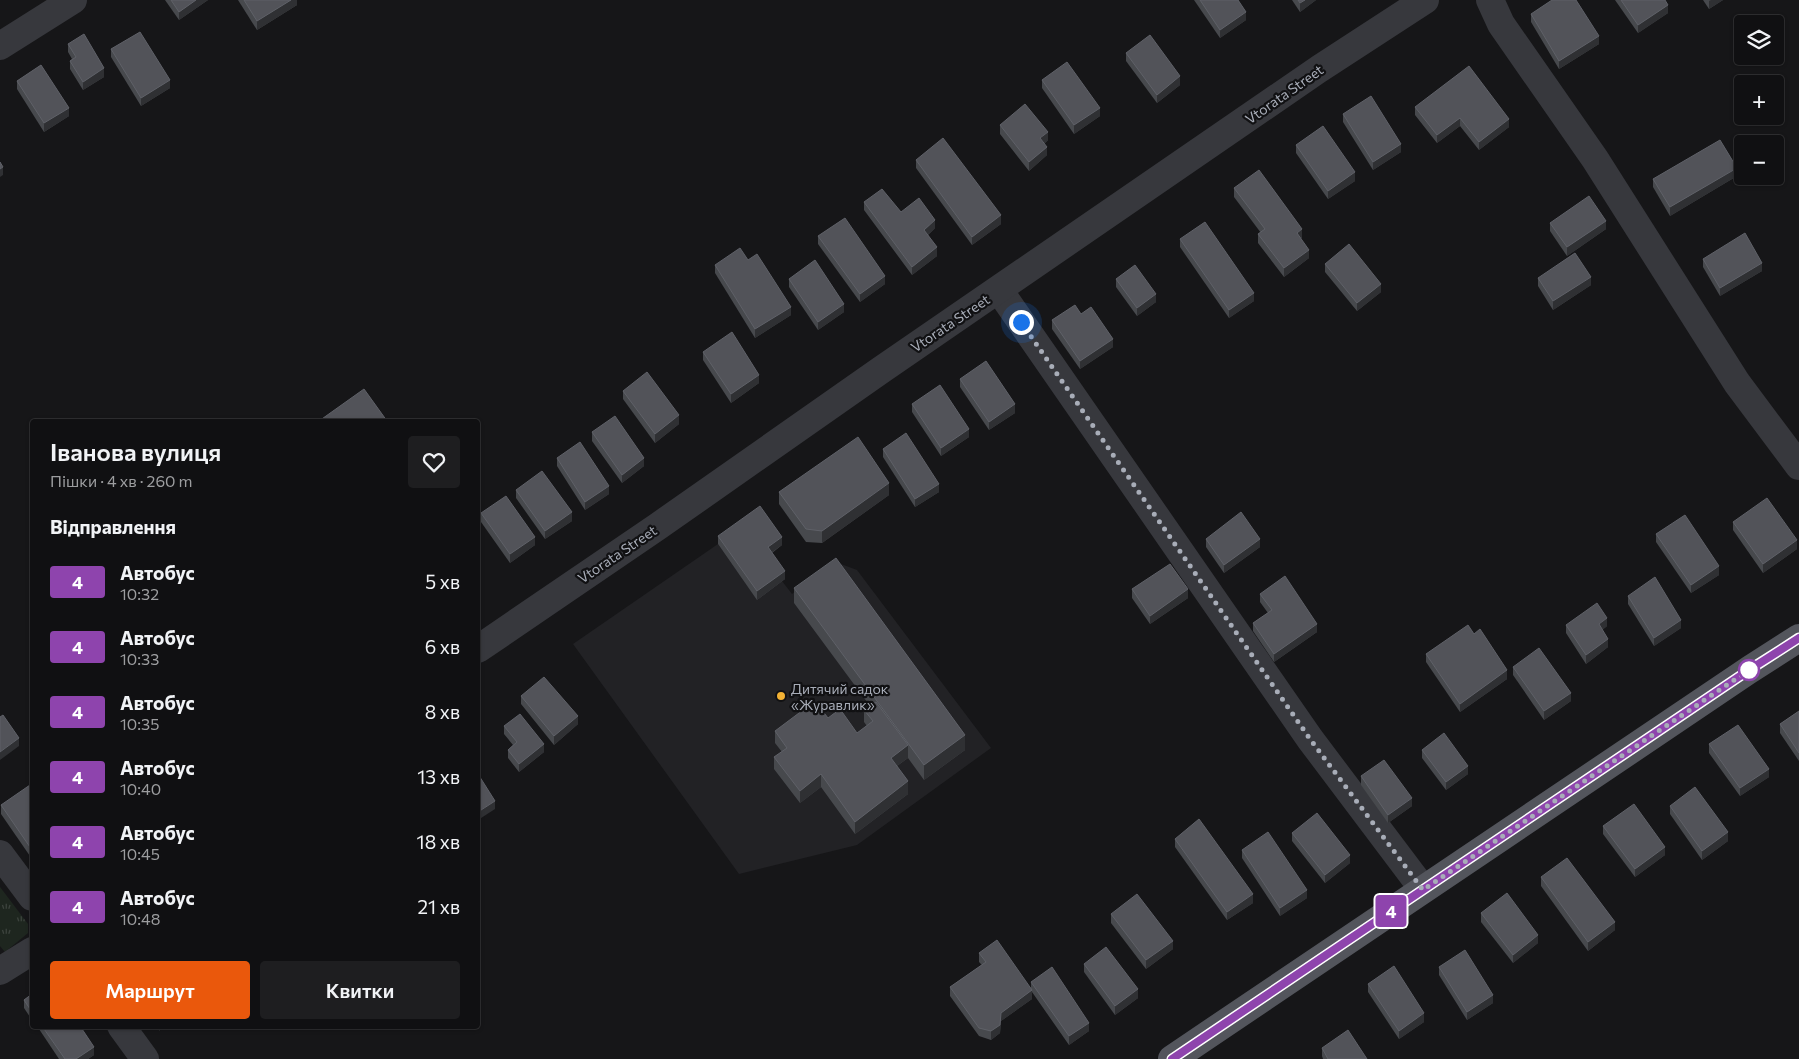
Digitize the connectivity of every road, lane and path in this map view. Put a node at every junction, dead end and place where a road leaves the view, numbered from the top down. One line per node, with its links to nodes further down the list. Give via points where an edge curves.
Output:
1 (73, 0): 4 (street)
2 (1425, 0): 5 (street, Vtorata Street, via 1319,69)
3 (1490, 0): 6 (street, via 1501,24 1595,158 1737,383)
4 (0, 46)
5 (999, 290): 8 (street, Vtorata Street); 10 (street, via 1310,739)
6 (1799, 466)
7 (1799, 638): 10 (main road)
8 (480, 648)
9 (0, 854): 11 (street)
10 (1423, 890): 16 (main road)
11 (30, 894)
12 (30, 952): 13 (street)
13 (0, 971)
14 (123, 1029): 15 (street)
15 (145, 1059)
16 (1172, 1059)

